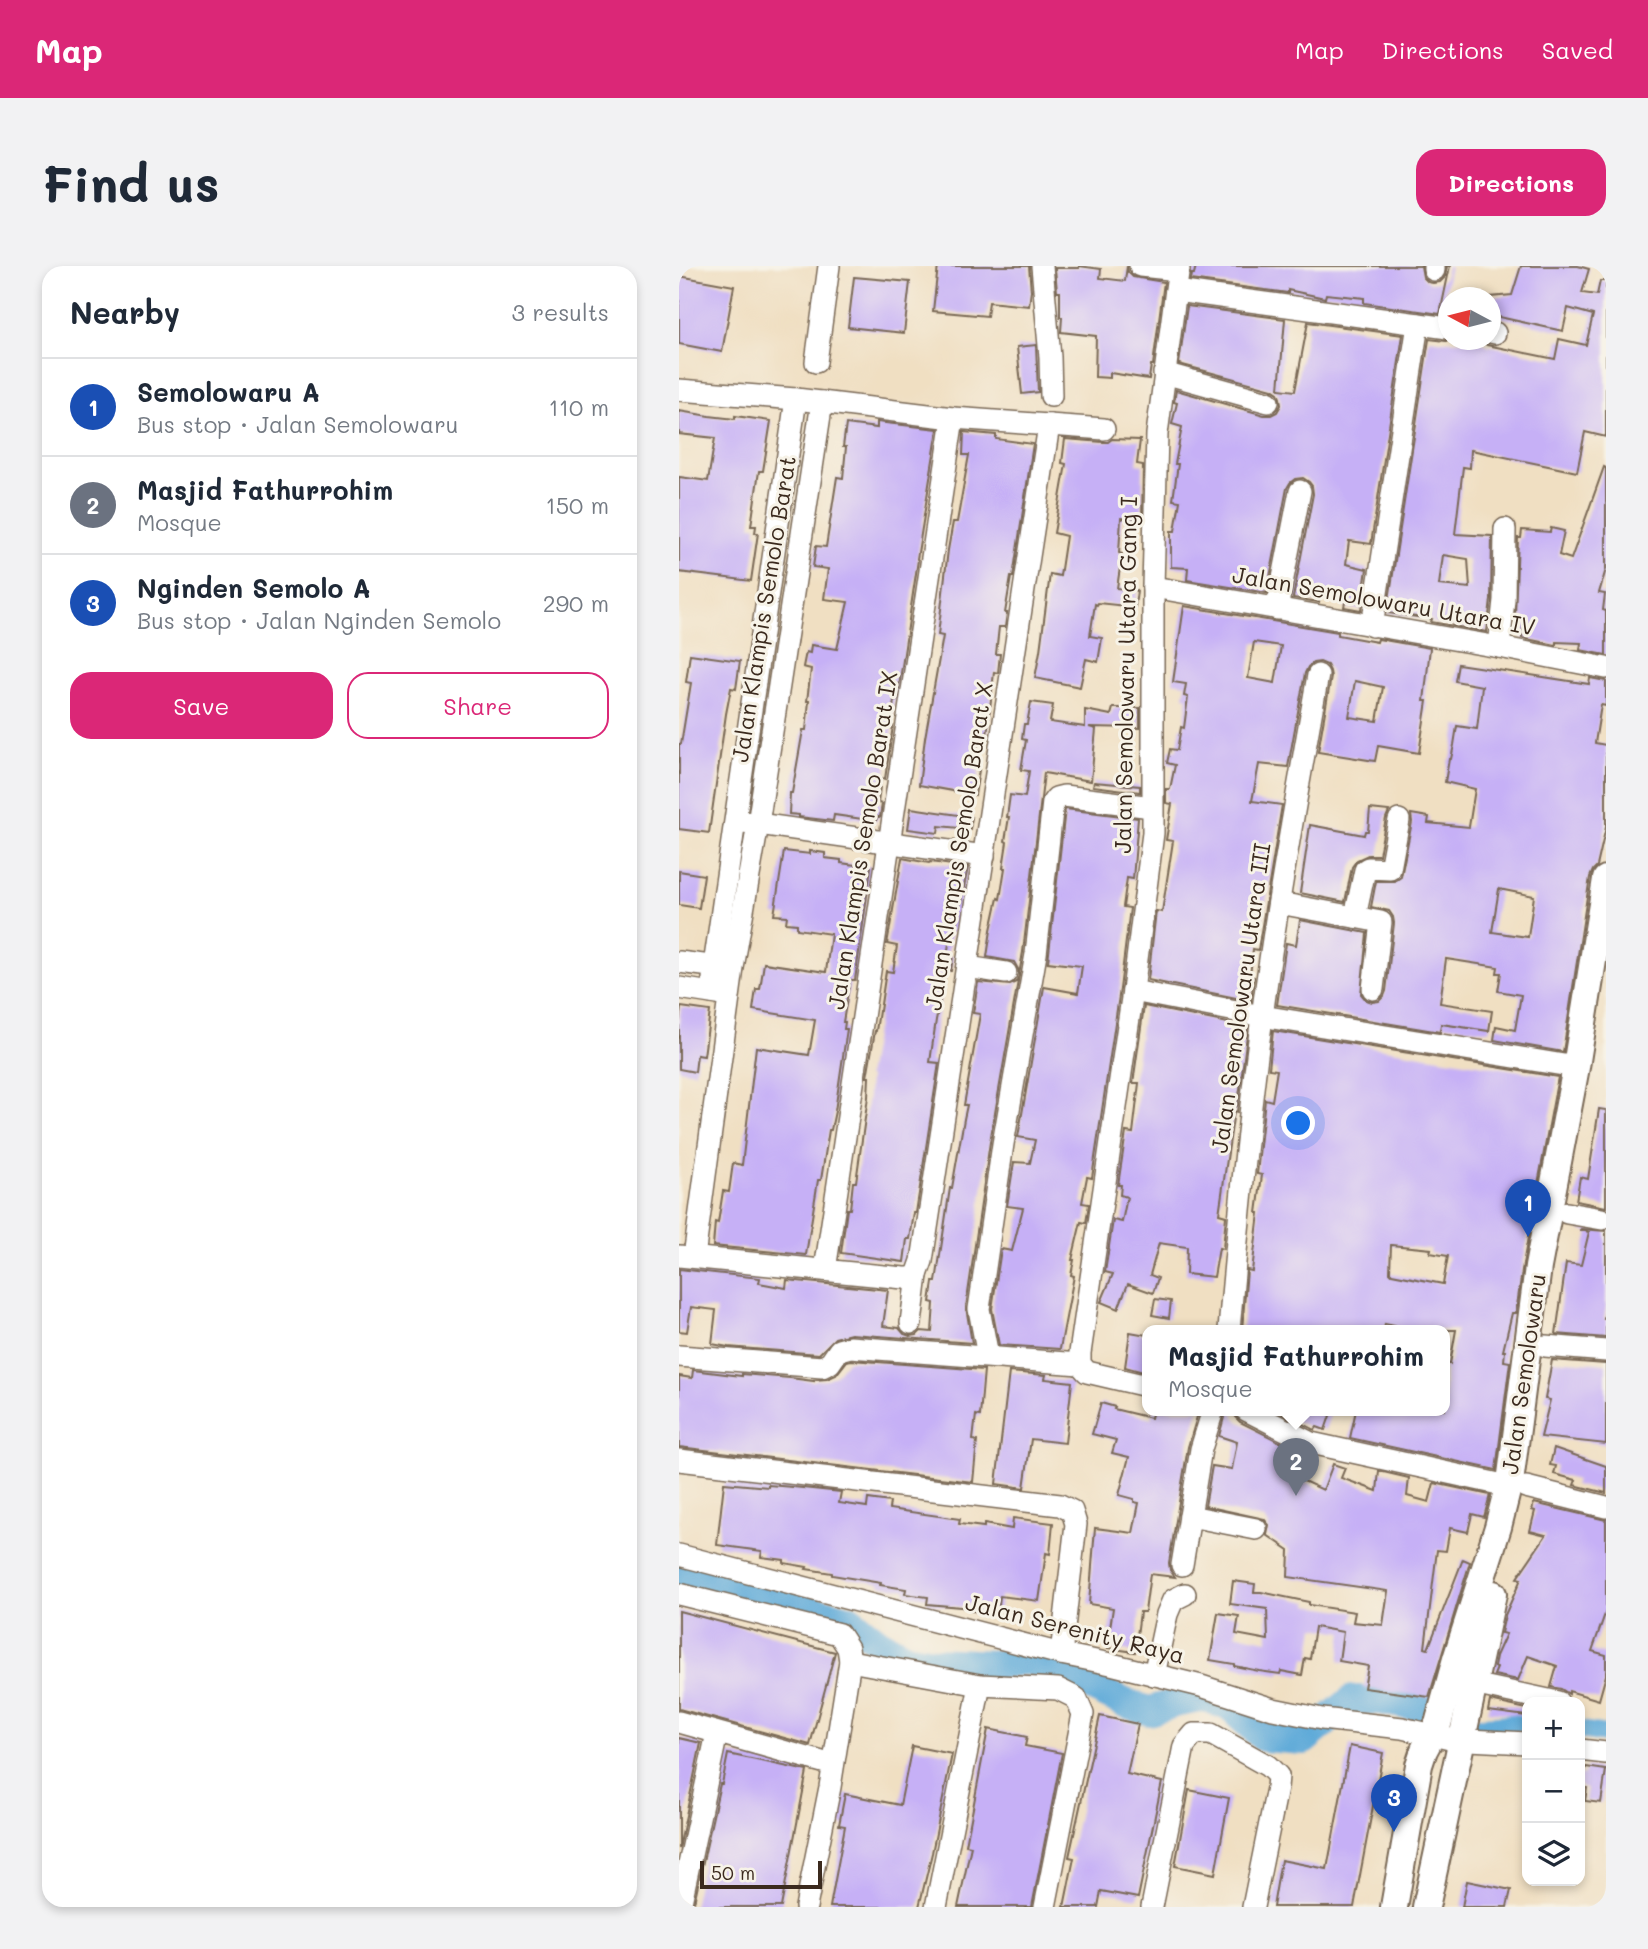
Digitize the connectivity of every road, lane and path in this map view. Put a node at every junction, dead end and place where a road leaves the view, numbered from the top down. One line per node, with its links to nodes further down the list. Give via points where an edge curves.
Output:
1 (829, 266): 7 (street)
2 (1042, 266): 10 (street)
3 (1140, 266): 4 (street)
4 (1178, 276): 5 (street); 8 (street, Jalan Semolowaru Utara Gang I)
5 (1418, 324): 6 (street); 21 (street)
6 (1438, 327)
7 (816, 362)
8 (1164, 373): 13 (street); 19 (street, Jalan Semolowaru Utara Gang I, via 1157,434)
9 (679, 390): 11 (street)
10 (1051, 396)
11 (796, 399): 12 (street); 27 (street, Jalan Klampis Semolo Barat)
12 (822, 402): 14 (street); 28 (street, Jalan Klampis Semolo Barat)
13 (1268, 402)
14 (953, 418): 15 (street); 29 (street, Jalan Klampis Semolo Barat IX)
15 (1049, 425): 16 (street); 30 (street, Jalan Klampis Semolo Barat X)
16 (1104, 429)
17 (1300, 491): 20 (street)
18 (1506, 529): 22 (street)
19 (1153, 587): 20 (street, Jalan Semolowaru Utara IV); 25 (street, Jalan Semolowaru Utara Gang I)
20 (1277, 609): 21 (street, Jalan Semolowaru Utara IV)
21 (1372, 626): 22 (street, Jalan Semolowaru Utara IV)
22 (1499, 647): 23 (street, Jalan Semolowaru Utara IV)
23 (1606, 668)
24 (1318, 675): 32 (street, Jalan Semolowaru Utara III)
25 (1152, 807): 41 (street, Jalan Semolowaru Utara Gang I, via 1153,833); 56 (street, via 1063,796 1053,802 1036,954 979,1309)
26 (1399, 820): 33 (street, via 1390,869 1365,870)
27 (735, 821): 28 (street); 35 (street, Jalan Klampis Semolo Barat)
28 (758, 824): 29 (street); 35 (street, Jalan Klampis Semolo Barat)
29 (890, 842): 30 (street); 49 (street, Jalan Klampis Semolo Barat IX)
30 (984, 856): 36 (street, Jalan Klampis Semolo Barat X)
31 (1606, 879): 44 (main road, Jalan Semolowaru)
32 (1279, 903): 33 (street); 43 (street, Jalan Semolowaru Utara III)
33 (1355, 917): 40 (street, via 1382,925)
34 (679, 962): 35 (street)
35 (723, 967): 42 (street)
36 (967, 967): 37 (street); 50 (street, Jalan Klampis Semolo Barat X)
37 (1006, 973)
38 (1606, 974): 45 (main road, Jalan Semolowaru)
39 (679, 988): 42 (street)
40 (1373, 989)
41 (1133, 991): 43 (street); 57 (street, Jalan Semolowaru Utara Gang I, via 1080,1353)
42 (721, 994): 47 (street)
43 (1262, 1016): 44 (street); 52 (street, Jalan Semolowaru Utara III)
44 (1576, 1067): 48 (main road, Jalan Semolowaru)
45 (1567, 1213): 46 (street); 48 (main road, Jalan Semolowaru)
46 (1602, 1219)
47 (687, 1256): 49 (street)
48 (1547, 1269): 53 (main road, Jalan Semolowaru); 62 (main road, Jalan Semolowaru)
49 (825, 1270): 50 (street, via 904,1278)
50 (918, 1275): 51 (street, Jalan Klampis Semolo Barat X)
51 (911, 1323)
52 (1229, 1325)
53 (1545, 1346): 54 (street); 62 (main road, Jalan Semolowaru)
54 (1606, 1351)
55 (679, 1356): 56 (street, via 822,1367 850,1346)
56 (988, 1356): 57 (street)
57 (1084, 1368): 58 (street)
58 (1142, 1385)
59 (1211, 1416): 64 (street)
60 (1258, 1416): 62 (street, via 1311,1443)
61 (679, 1460): 71 (street, via 1059,1505 1072,1511 1076,1524)
62 (1517, 1487): 63 (street); 76 (main road, Jalan Semolowaru, via 1514,1529)
63 (1606, 1507)
64 (1190, 1516): 65 (street); 67 (street)
65 (1256, 1529)
66 (679, 1555): 71 (street, Jalan Serenity Raya)
67 (1182, 1565)
68 (679, 1594): 70 (street, via 839,1634)
69 (1185, 1594): 72 (street, via 1173,1600 1167,1614)
70 (849, 1654): 73 (street); 81 (street)
71 (1061, 1654): 72 (street, Jalan Serenity Raya)
72 (1154, 1675): 76 (street, Jalan Serenity Raya, via 1322,1719 1402,1728)
73 (980, 1685): 84 (street); 85 (street, via 1058,1689 1076,1699 1083,1714)
74 (1522, 1709): 76 (street)
75 (679, 1722): 77 (street)
76 (1452, 1722): 78 (street); 88 (main road, via 1424,1750 1419,1765); 89 (main road)
77 (717, 1733): 81 (street); 82 (street)
78 (1522, 1742)
79 (1585, 1751): 80 (street)
80 (1606, 1753)
81 (833, 1765): 83 (street)
82 (680, 1907)
83 (806, 1907)
84 (936, 1907)
85 (1045, 1907)
86 (1152, 1907): 87 (street, via 1184,1746 1194,1734 1210,1734 1278,1776)
87 (1254, 1907)
88 (1394, 1907)
89 (1426, 1907)

